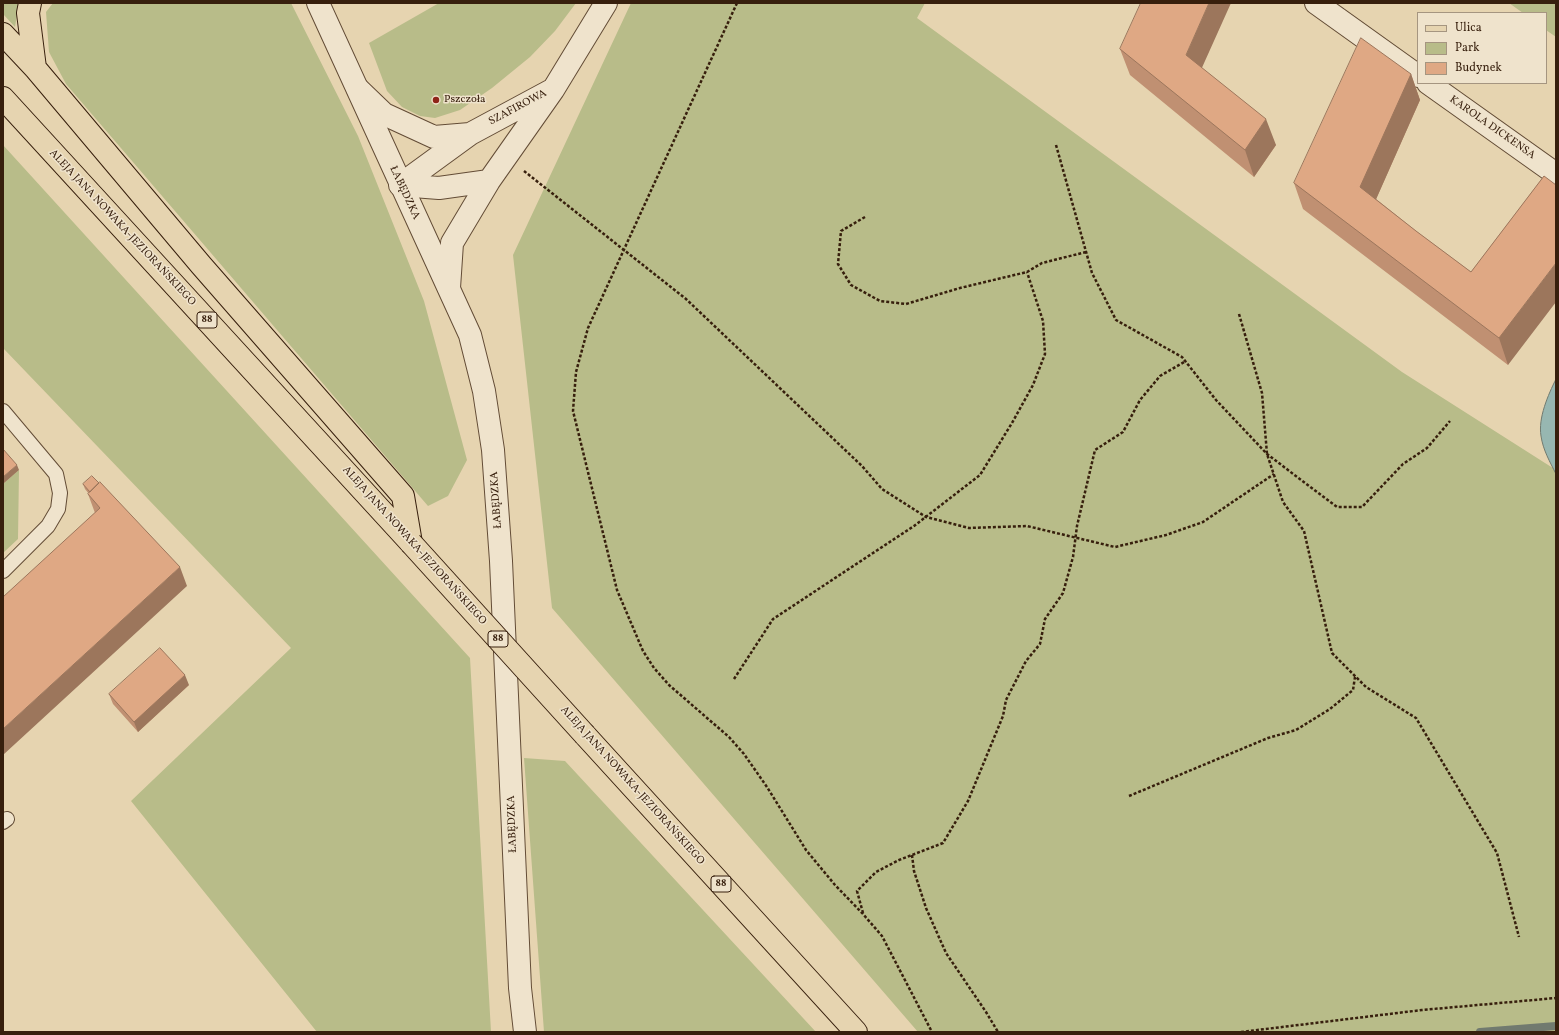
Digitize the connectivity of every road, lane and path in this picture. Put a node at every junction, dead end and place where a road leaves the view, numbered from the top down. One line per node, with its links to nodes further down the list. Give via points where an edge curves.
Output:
1 (30, 3): 7 (main road, via 28,13)
2 (318, 3): 10 (street, ŁABĘDZKA)
3 (606, 3): 11 (street, SZAFIROWA)
4 (737, 3): 20 (path)
5 (1316, 3): 8 (street)
6 (3, 34): 7 (main road)
7 (35, 68): 32 (main road, via 200,265 403,496)
8 (1417, 75)
9 (1429, 84): 16 (street, KAROLA DICKENSA)
10 (356, 87): 13 (street, via 384,114 434,137); 18 (street, ŁABĘDZKA)
11 (553, 90): 13 (street, SZAFIROWA); 17 (street)
12 (3, 98): 32 (main road, ALEJA JANA NOWAKA-JEZIORAŃSKIEGO / 88)
13 (470, 134): 18 (street, SZAFIROWA)
14 (1056, 145): 21 (path)
15 (519, 166): 20 (path)
16 (1556, 174)
17 (489, 181): 18 (street, via 438,188); 23 (street, via 452,243)
18 (400, 185): 23 (street, ŁABĘDZKA)
19 (865, 218): 22 (path, via 841,231 838,264 851,285 880,301 906,304)
20 (624, 251): 30 (path, via 686,299 862,466 882,489); 38 (path, via 588,328 576,372 573,410 617,590 643,651 654,668 744,754 806,850)
21 (1086, 252): 22 (path, via 1042,263); 25 (path, via 1092,273 1116,320)
22 (1027, 272): 30 (path, via 1043,320 1045,354 1033,385 980,475)
23 (449, 288): 41 (street, ŁABĘDZKA, via 470,335 484,390 493,450 502,584 520,988)
24 (1239, 314): 28 (path, via 1262,393)
25 (1186, 361): 28 (path, via 1216,400); 31 (path, via 1160,376 1140,400 1123,432 1095,450)
26 (3, 410): 33 (lane, via 56,474 60,493 58,509 48,526)
27 (1450, 421): 28 (path, via 1427,448 1403,464 1362,507 1337,507)
28 (1267, 454): 29 (path)
29 (1274, 474): 31 (path, via 1203,522 1166,535 1115,547); 34 (path, via 1283,502 1304,531 1332,653)
30 (926, 517): 31 (path, via 969,528 1027,526); 35 (path, via 773,619)
31 (1076, 537): 37 (path, via 1063,593 1045,619 1040,644 1026,661 1006,700 1003,716 968,802 943,843)
32 (411, 542): 42 (main road, ALEJA JANA NOWAKA-JEZIORAŃSKIEGO / 88, bridge)
33 (3, 571)
34 (1356, 676): 36 (path, via 1353,690 1330,710 1296,730 1268,738); 39 (path, via 1366,687 1416,718 1497,853)
35 (734, 679)
36 (1129, 796)
37 (912, 855): 38 (path, via 876,872 857,891); 44 (path, via 914,872 926,908 946,953)
38 (863, 914): 43 (path, via 882,936)
39 (1519, 937)
40 (1556, 998): 45 (path, via 1422,1010)
41 (525, 1032)
42 (856, 1032)
43 (932, 1032)
44 (998, 1032)
45 (1241, 1032)

